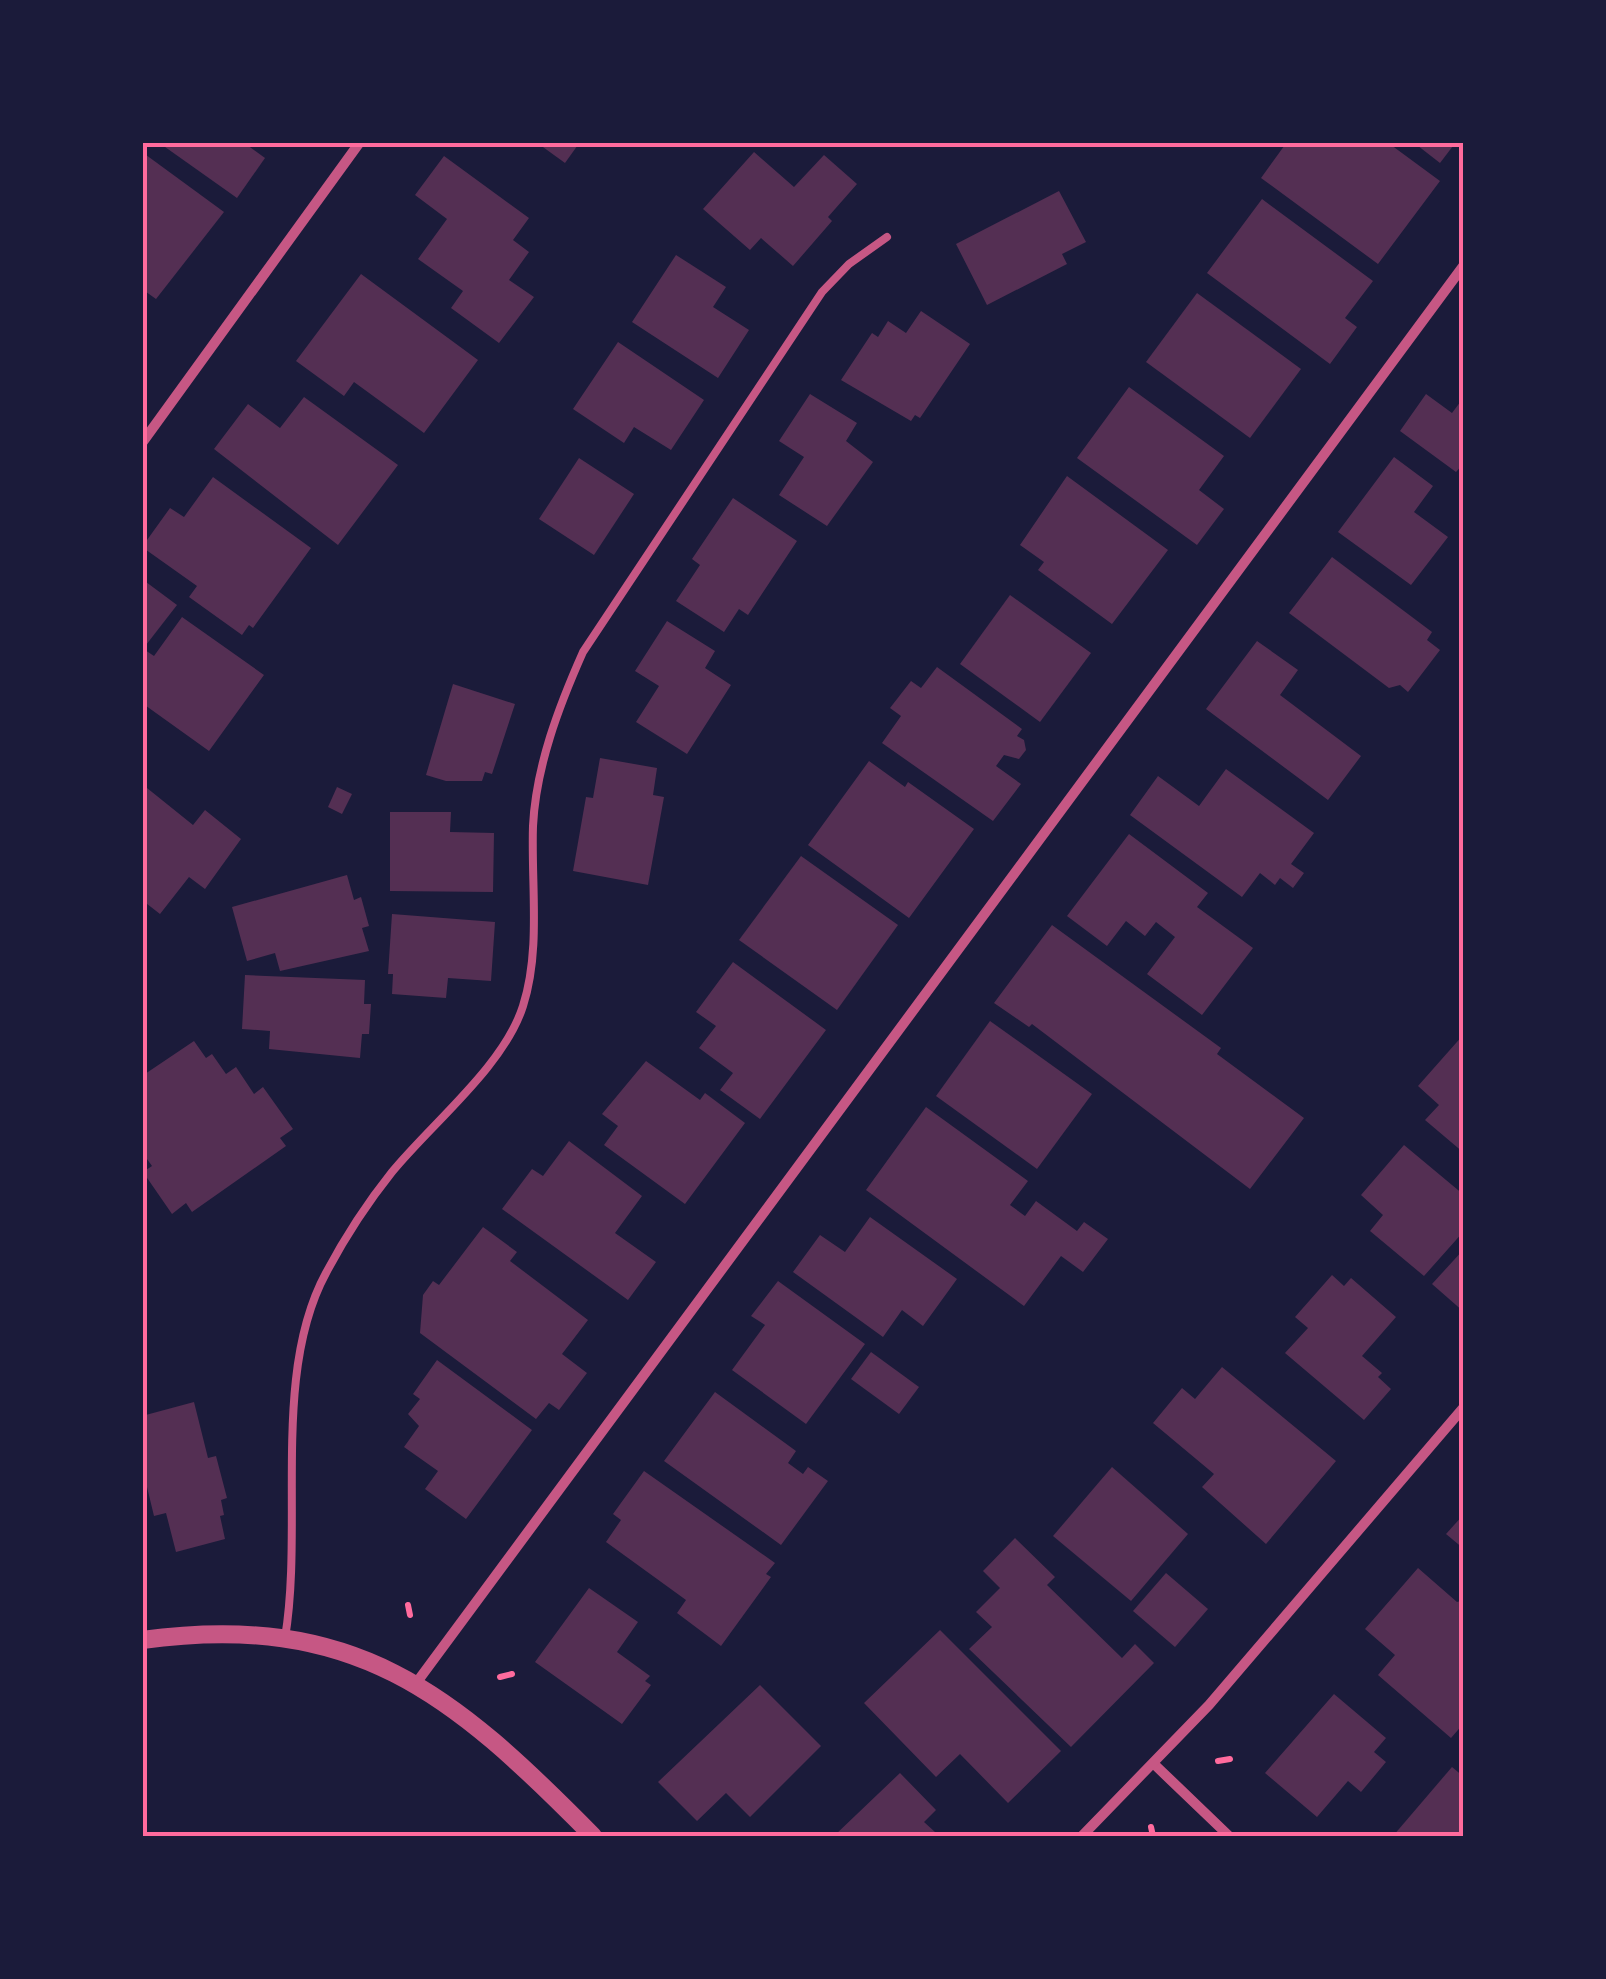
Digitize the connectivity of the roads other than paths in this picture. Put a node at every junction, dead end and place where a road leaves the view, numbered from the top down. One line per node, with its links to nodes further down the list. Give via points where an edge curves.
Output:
1 (360, 142): 4 (street)
2 (887, 237): 6 (lane, via 822,292 583,652 569,684 536,795 532,967 522,1008 503,1046 390,1174 324,1275 301,1349 293,1589)
3 (1464, 265): 8 (street)
4 (142, 443)
5 (1464, 1406): 9 (street)
6 (285, 1638): 7 (street, via 192,1633); 8 (street, via 367,1659)
7 (142, 1640)
8 (417, 1682): 10 (street, via 506,1748)
9 (1155, 1765): 11 (street); 12 (street)
10 (593, 1836)
11 (1082, 1836)
12 (1228, 1836)

